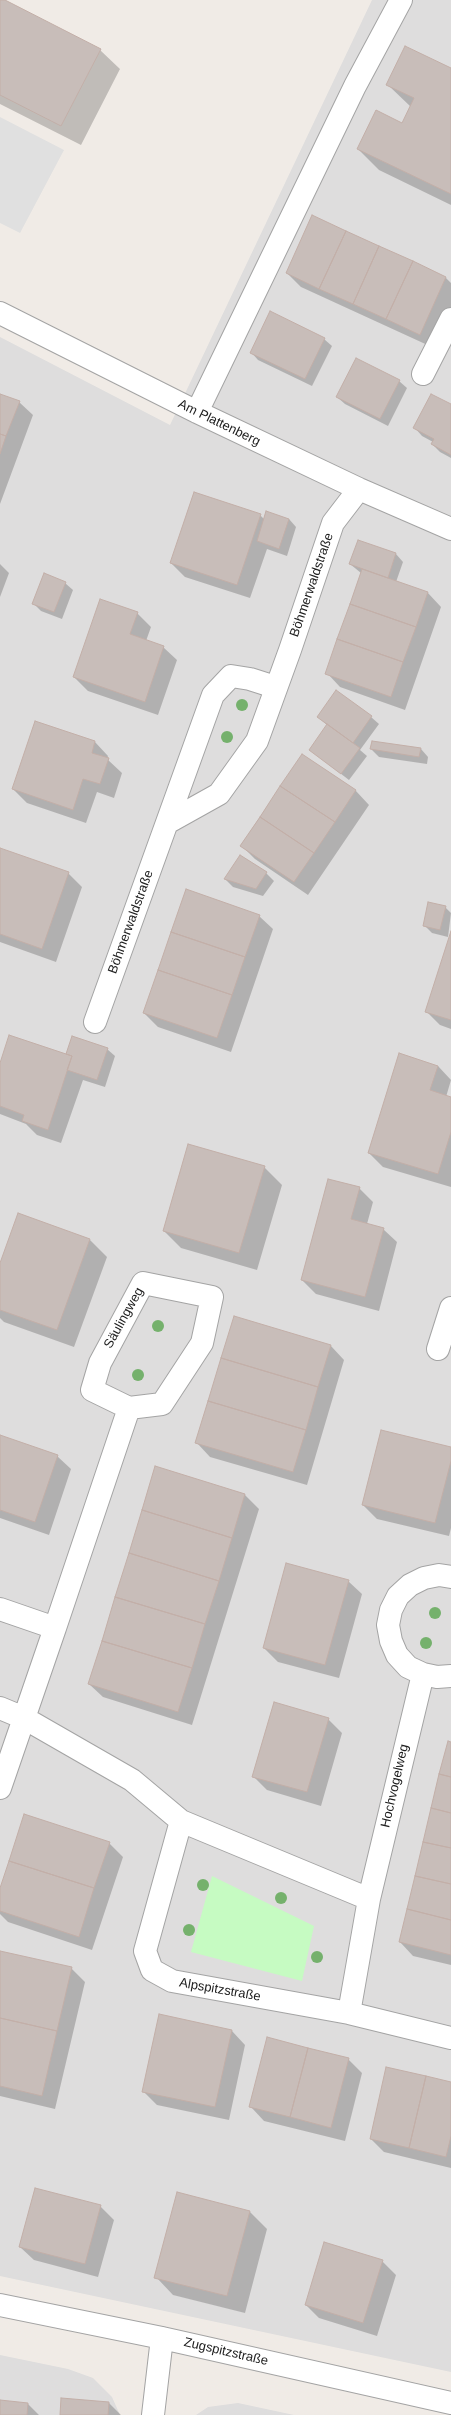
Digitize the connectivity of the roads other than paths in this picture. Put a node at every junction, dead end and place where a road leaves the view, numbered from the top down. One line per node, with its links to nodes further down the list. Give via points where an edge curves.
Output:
1 (401, 0): 5 (street, via 355,86)
2 (0, 313): 5 (street, Am Plattenberg)
3 (451, 319): 4 (street)
4 (423, 374)
5 (197, 412): 6 (street, Am Plattenberg)
6 (359, 489): 7 (street, Am Plattenberg); 8 (street, Böhmerwaldstraße, via 333,523)
7 (448, 530)
8 (275, 687): 9 (street, Böhmerwaldstraße, via 257,741 219,794); 9 (street, Böhmerwaldstraße, via 250,678 231,676 214,695)
9 (167, 823): 10 (street, Böhmerwaldstraße)
10 (95, 1022)
11 (451, 1308): 12 (street)
12 (438, 1349)
13 (129, 1408): 13 (street, Säulingweg, via 162,1404 202,1343 212,1296 143,1283 100,1362 92,1390); 16 (street)
14 (451, 1577): 17 (street, via 439,1575 424,1578 410,1585 398,1596 391,1610 388,1625 390,1641 397,1655 408,1667)
15 (0, 1609): 16 (street)
16 (55, 1628): 20 (street)
17 (423, 1674): 18 (street); 23 (street, Hochvogelweg)
18 (451, 1676)
19 (0, 1708): 20 (street)
20 (24, 1718): 21 (street); 22 (street, via 132,1780)
21 (0, 1788)
22 (181, 1821): 23 (street); 24 (street, Alpspitzstraße, via 145,1951 152,1970 172,1981)
23 (369, 1899): 24 (street)
24 (350, 2013): 25 (street, Alpspitzstraße)
25 (451, 2038)
26 (0, 2305): 27 (street, Zugspitzstraße)
27 (162, 2338): 28 (street, Zugspitzstraße); 29 (street)
28 (451, 2403)
29 (153, 2415)

